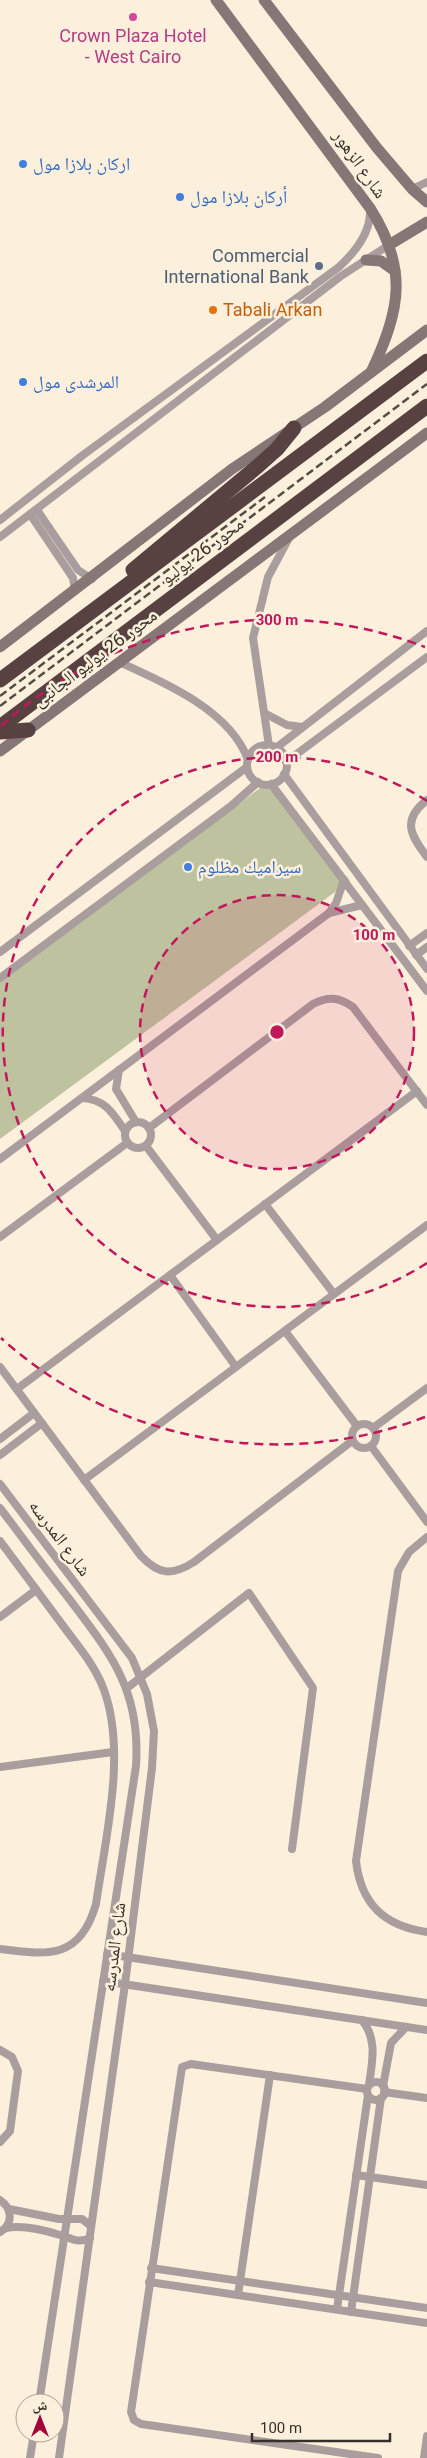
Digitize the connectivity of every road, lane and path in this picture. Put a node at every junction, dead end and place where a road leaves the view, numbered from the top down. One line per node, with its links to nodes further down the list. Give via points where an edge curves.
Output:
1 (216, 0): 6 (main road, شارع الزهور)
2 (264, 0): 4 (main road, شارع الزهور, via 376,148)
3 (427, 182): 4 (street)
4 (412, 189): 5 (main road, شارع الزهور)
5 (427, 202)
6 (370, 208): 8 (main road, شارع الزهور); 17 (street, via 367,230 346,261)
7 (427, 222): 8 (main road)
8 (389, 245): 9 (street); 10 (main road, شارع الزهور)
9 (366, 260): 10 (main road, via 381,261); 18 (street)
10 (395, 270): 13 (main road, شارع الزهور, via 392,324)
11 (427, 330): 13 (main road)
12 (427, 361): 25 (highway, محور 26 يوليو)
13 (371, 373): 15 (main road)
14 (425, 408): 32 (highway, محور 26 يوليو)
15 (294, 428): 23 (main road, via 239,464); 25 (highway, via 263,462 134,568)
16 (427, 432): 21 (main road, محور 26 يوليو الجانبى)
17 (89, 451): 18 (street); 20 (street)
18 (99, 462): 19 (street)
19 (33, 512): 22 (street); 23 (street, via 78,570); 24 (street, via 73,578)
20 (0, 520)
21 (293, 532): 29 (main road, محور 26 يوليو الجانبى); 31 (street, via 268,577 253,638 261,700)
22 (0, 537)
23 (92, 579): 24 (main road)
24 (75, 591): 27 (main road)
25 (114, 595): 30 (highway, محور 26 يوليو)
26 (427, 631): 33 (street)
27 (0, 647)
28 (427, 657): 38 (street)
29 (119, 662): 34 (main road, محور 26 يوليو الجانبى); 39 (street, via 168,686 227,725 240,740)
30 (0, 680)
31 (266, 714): 33 (street, via 287,725); 36 (street)
32 (0, 727)
33 (302, 727): 36 (street)
34 (28, 730): 35 (highway); 37 (main road, محور 26 يوليو الجانبى)
35 (0, 732)
36 (273, 747): 38 (street, via 281,751); 39 (street, via 256,749)
37 (0, 751)
38 (286, 762): 40 (street)
39 (248, 764): 41 (street, via 253,779); 53 (street)
40 (284, 774): 42 (street); 44 (street)
41 (258, 782): 42 (street); 56 (street, via 216,818)
42 (271, 784): 45 (street)
43 (427, 800): 46 (street, via 415,811 411,829)
44 (305, 803): 45 (street); 51 (street)
45 (292, 812): 47 (street)
46 (427, 857)
47 (344, 880): 48 (street); 49 (street)
48 (362, 905): 49 (street); 57 (street)
49 (329, 913): 58 (street)
50 (427, 933): 51 (street)
51 (409, 946): 54 (street)
52 (427, 946): 54 (street)
53 (0, 952)
54 (416, 955): 55 (street)
55 (427, 969)
56 (0, 978)
57 (427, 991)
58 (119, 1070): 60 (street); 61 (street, via 116,1089)
59 (417, 1091): 62 (street); 65 (street, via 353,1007 339,999 323,999); 70 (street)
60 (82, 1098): 63 (street); 69 (street)
61 (119, 1098): 63 (street); 64 (street)
62 (427, 1105)
63 (108, 1106): 66 (street)
64 (136, 1122): 65 (street); 66 (street)
65 (149, 1128): 68 (street, via 151,1137)
66 (125, 1131): 67 (street)
67 (127, 1143): 68 (street, via 138,1149); 72 (street)
68 (146, 1146): 73 (street)
69 (0, 1159)
70 (265, 1204): 73 (street); 75 (street)
71 (427, 1225): 75 (street)
72 (0, 1237)
73 (217, 1240): 74 (street)
74 (170, 1275): 78 (street); 80 (street)
75 (334, 1294): 76 (street)
76 (285, 1330): 78 (street); 83 (street)
77 (0, 1366): 80 (street)
78 (236, 1367): 89 (street)
79 (427, 1388): 84 (street)
80 (17, 1389): 81 (street)
81 (34, 1413): 82 (street); 85 (street)
82 (42, 1423): 88 (street); 89 (street)
83 (356, 1426): 84 (street, via 367,1424); 86 (street)
84 (373, 1428): 87 (street, via 376,1438)
85 (0, 1439)
86 (352, 1441): 87 (street, via 362,1449); 89 (street, via 182,1570 166,1572 152,1567)
87 (371, 1446): 92 (street)
88 (0, 1455)
89 (84, 1480)
90 (0, 1484): 97 (street, شارع المدرسه, via 132,1658)
91 (0, 1508): 98 (street, شارع المدرسه, via 109,1652)
92 (427, 1522)
93 (427, 1537): 104 (street, via 402,1561 397,1577 356,1861 361,1886 374,1908 404,1927)
94 (0, 1542): 95 (street)
95 (36, 1590): 96 (street); 99 (street, via 98,1677 112,1720)
96 (0, 1617)
97 (141, 1676): 98 (street); 102 (street, شارع المدرسه, via 151,1712 154,1750); 103 (street, via 249,1594 313,1688)
98 (126, 1688): 101 (street, شارع المدرسه, via 135,1718 137,1750)
99 (113, 1752): 100 (street); 105 (street, via 112,1792 96,1904 83,1933 71,1944 41,1955)
100 (0, 1767)
101 (126, 1830): 102 (street); 106 (street, شارع المدرسه)
102 (142, 1832): 107 (street, شارع المدرسه)
103 (292, 1849)
104 (427, 1932)
105 (0, 1949)
106 (107, 1954): 107 (street); 108 (street, شارع المدرسه)
107 (128, 1958): 109 (street, شارع المدرسه); 110 (street)
108 (103, 1981): 109 (street); 127 (street, شارع المدرسه)
109 (125, 1984): 111 (street); 128 (street, شارع المدرسه)
110 (427, 2003)
111 (362, 2020): 112 (street); 114 (street, via 371,2036)
112 (406, 2027): 113 (street); 116 (street, via 394,2036)
113 (427, 2030)
114 (373, 2048): 116 (street); 118 (street)
115 (0, 2050): 121 (street, via 12,2057 18,2078 10,2131)
116 (388, 2050): 119 (street)
117 (270, 2075): 118 (street); 132 (street, via 188,2064 180,2070); 133 (street)
118 (368, 2090): 119 (street, via 372,2099); 119 (street, via 376,2082); 122 (street)
119 (383, 2092): 120 (street); 123 (street)
120 (427, 2098)
121 (0, 2142)
122 (356, 2175): 123 (street); 136 (street)
123 (370, 2177): 124 (street); 137 (street)
124 (427, 2185)
125 (0, 2200): 126 (street)
126 (8, 2208): 127 (street); 129 (street, via 10,2219)
127 (67, 2219): 128 (street, via 82,2219); 130 (street, شارع المدرسه)
128 (91, 2226): 131 (street, شارع المدرسه)
129 (3, 2230): 130 (street, via 17,2227)
130 (64, 2236): 131 (street, via 79,2241); 142 (street, شارع المدرسه)
131 (90, 2238): 146 (street, شارع المدرسه)
132 (151, 2268): 133 (street); 134 (street)
133 (240, 2281): 135 (street); 136 (street)
134 (149, 2282): 135 (street); 147 (street, via 131,2408 137,2422)
135 (238, 2295): 139 (street)
136 (339, 2295): 137 (street); 139 (street)
137 (353, 2297): 138 (street); 140 (street)
138 (427, 2308)
139 (337, 2309): 140 (street)
140 (351, 2312): 141 (street)
141 (427, 2322)
142 (40, 2393)
143 (427, 2436): 148 (street)
144 (32, 2443): 145 (street)
145 (30, 2458)
146 (60, 2458)
147 (378, 2458)
148 (424, 2458)

